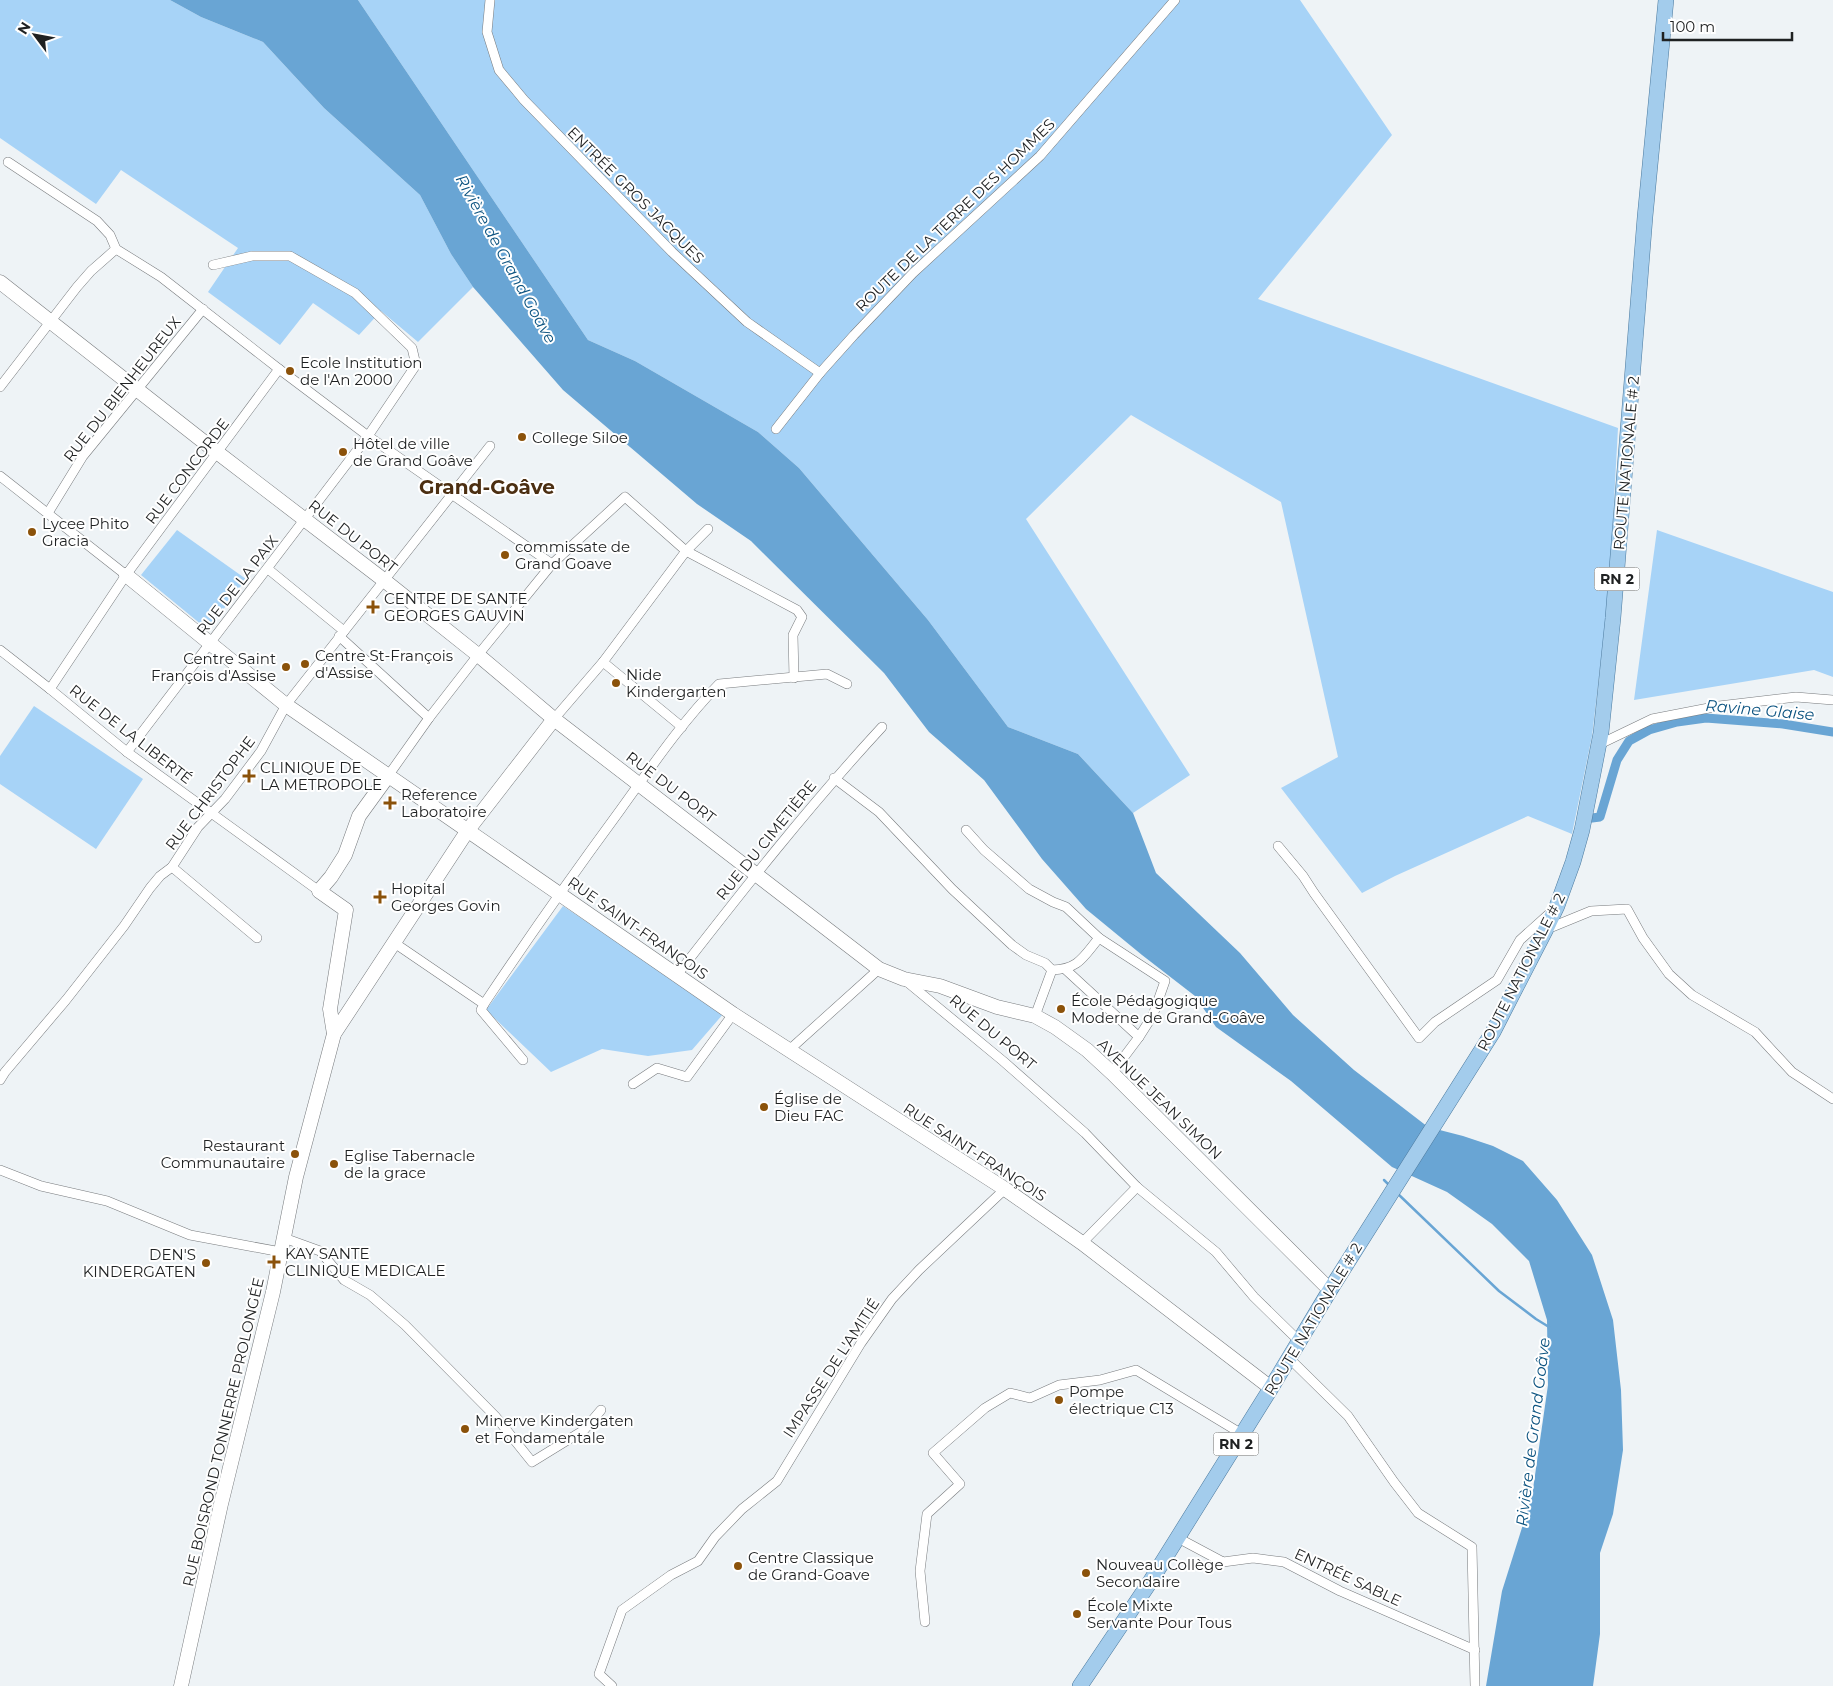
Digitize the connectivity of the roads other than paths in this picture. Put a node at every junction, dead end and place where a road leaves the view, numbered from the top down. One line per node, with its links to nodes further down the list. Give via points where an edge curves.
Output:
1 (490, 0): 11 (street, ENTRÉE GROS JACQUES, via 487,32 499,70 524,100 672,252 747,322)
2 (1175, 0): 11 (street, ROUTE DE LA TERRE DES HOMMES, via 1040,156 913,273)
3 (1666, 0): 42 (main road, ROUTE NATIONALE # 2 / RN 2)
4 (8, 162): 5 (street, via 97,221 110,235)
5 (116, 250): 8 (street, via 161,277); 9 (street, via 91,271)
6 (213, 265): 15 (street, RUE DE LA PAIX, via 252,256 290,256 355,293 412,348 416,364)
7 (0, 282): 9 (street, RUE DU PORT)
8 (203, 309): 10 (street); 13 (street, RUE DU BIENHEUREUX)
9 (51, 322): 12 (street); 13 (street, RUE DU PORT)
10 (279, 369): 15 (street); 17 (street, RUE CONCORDE)
11 (820, 373): 14 (street, ROUTE DE LA TERRE DES HOMMES)
12 (0, 387)
13 (137, 390): 17 (street, RUE DU PORT); 20 (street, RUE DU BIENHEUREUX, via 83,456)
14 (776, 428)
15 (368, 436): 19 (street); 21 (street, RUE DE LA PAIX)
16 (490, 446): 19 (street, RUE CHRISTOPHE)
17 (218, 453): 21 (street, RUE DU PORT); 26 (street, RUE CONCORDE)
18 (0, 476): 20 (street, RUE SAINT-FRANÇOIS)
19 (452, 495): 24 (street); 27 (street, RUE CHRISTOPHE)
20 (48, 513): 26 (street, RUE SAINT-FRANÇOIS)
21 (305, 519): 25 (street, RUE DE LA PAIX); 27 (street, RUE DU PORT)
22 (708, 529): 23 (street)
23 (686, 550): 24 (street, via 625,497); 32 (street); 33 (street, via 797,610 802,617 793,635)
24 (552, 564): 31 (street)
25 (268, 569): 28 (street); 29 (street, RUE DE LA PAIX)
26 (126, 575): 29 (street, RUE SAINT-FRANÇOIS); 35 (street, RUE CONCORDE)
27 (384, 581): 28 (street, RUE CHRISTOPHE); 31 (street, RUE DU PORT)
28 (341, 634): 37 (street, RUE CHRISTOPHE); 38 (street)
29 (209, 643): 37 (street, RUE SAINT-FRANÇOIS); 43 (street, RUE DE LA PAIX)
30 (0, 650): 35 (street, RUE DE LA LIBERTÉ)
31 (478, 655): 38 (street); 39 (street, RUE DU PORT)
32 (603, 662): 39 (street); 40 (street)
33 (794, 678): 34 (street, via 828,674); 40 (street, via 719,684)
34 (847, 684)
35 (50, 689): 43 (street, RUE DE LA LIBERTÉ)
36 (1833, 700): 42 (street, via 1796,697 1709,708 1652,719)
37 (286, 705): 44 (street, RUE SAINT-FRANÇOIS); 47 (street, RUE CHRISTOPHE, via 261,751)
38 (429, 718): 44 (street)
39 (554, 719): 46 (street, RUE DU PORT); 48 (street, RUE BOISROND TONNERRE PROLONGÉE)
40 (682, 727): 46 (street)
41 (882, 727): 45 (street, RUE DU CIMETIÈRE)
42 (1600, 744): 55 (main road, ROUTE NATIONALE # 2 / RN 2, via 1582,830)
43 (127, 752): 47 (street, RUE DE LA LIBERTÉ)
44 (388, 776): 48 (street, RUE SAINT-FRANÇOIS); 53 (street, via 359,816 345,855)
45 (834, 778): 52 (street, RUE DU CIMETIÈRE); 62 (street, via 879,812 965,902 1012,945 1046,963)
46 (639, 783): 52 (street, RUE DU PORT); 54 (street)
47 (212, 813): 51 (street, RUE CHRISTOPHE, via 198,827); 53 (street, RUE DE LA LIBERTÉ)
48 (468, 830): 54 (street, RUE SAINT-FRANÇOIS); 59 (street, RUE BOISROND TONNERRE PROLONGÉE)
49 (966, 830): 58 (street, via 1029,889 1066,907)
50 (1278, 846): 55 (street, via 1419,1038 1435,1022 1496,980 1520,940)
51 (172, 867): 57 (street); 73 (street, RUE CHRISTOPHE, via 150,888 124,926)
52 (756, 873): 60 (street, RUE DU PORT); 63 (street, RUE DU CIMETIÈRE)
53 (319, 891): 68 (street, via 346,910 330,1009)
54 (559, 894): 63 (street, RUE SAINT-FRANÇOIS); 65 (street)
55 (1557, 906): 56 (main road, ROUTE NATIONALE # 2 / RN 2)
56 (1546, 929): 75 (street, via 1591,911 1627,909 1669,974 1692,995 1755,1032 1792,1072); 82 (main road, ROUTE NATIONALE # 2 / RN 2, via 1493,1032)
57 (256, 938)
58 (1099, 938): 61 (street, via 1076,965); 69 (street, via 1165,981 1153,1015)
59 (393, 942): 65 (street); 68 (street, RUE BOISROND TONNERRE PROLONGÉE)
60 (879, 969): 64 (street, RUE DU PORT); 70 (street)
61 (1065, 969): 62 (street); 69 (street)
62 (1052, 970): 67 (street)
63 (677, 975): 66 (street, RUE SAINT-FRANÇOIS)
64 (904, 979): 67 (street, AVENUE JEAN SIMON, via 940,986 997,1007); 77 (street, RUE DU PORT, via 1085,1133)
65 (484, 1004): 71 (street, via 481,1010)
66 (733, 1014): 70 (street, RUE SAINT-FRANÇOIS); 74 (street, via 688,1076 657,1068)
67 (1035, 1016): 72 (street, AVENUE JEAN SIMON, via 1087,1050)
68 (334, 1034): 79 (street, RUE BOISROND TONNERRE PROLONGÉE, via 296,1176)
69 (1139, 1037): 72 (street)
70 (788, 1051): 78 (street, RUE SAINT-FRANÇOIS)
71 (523, 1060)
72 (1112, 1073): 82 (street, AVENUE JEAN SIMON)
73 (0, 1080)
74 (633, 1084)
75 (1833, 1099)
76 (0, 1170): 81 (street, via 41,1186 107,1202 190,1235)
77 (1137, 1187): 80 (street); 83 (street, RUE DU PORT, via 1216,1252)
78 (1005, 1190): 80 (street, RUE SAINT-FRANÇOIS); 92 (street, IMPASSE DE L'AMITIÉ, via 892,1299 861,1343 777,1481 714,1537 698,1561 671,1575 622,1610 599,1674)
79 (284, 1238): 81 (street, RUE BOISROND TONNERRE PROLONGÉE); 86 (street, via 320,1251 344,1280 370,1295 405,1325 496,1417 532,1462 584,1430)
80 (1082, 1243): 85 (street, RUE SAINT-FRANÇOIS)
81 (281, 1252): 91 (street, RUE BOISROND TONNERRE PROLONGÉE)
82 (1330, 1290): 83 (main road, ROUTE NATIONALE # 2 / RN 2)
83 (1299, 1341): 84 (main road, ROUTE NATIONALE # 2 / RN 2)
84 (1289, 1358): 85 (main road, ROUTE NATIONALE # 2 / RN 2); 90 (street, via 1348,1416 1418,1513 1472,1547)
85 (1271, 1388): 87 (main road, ROUTE NATIONALE # 2 / RN 2)
86 (601, 1410)
87 (1242, 1434): 88 (main road, ROUTE NATIONALE # 2 / RN 2); 89 (street, via 1136,1370 1100,1380 1059,1385 1030,1398 1010,1393 985,1408 933,1453 960,1484 927,1514 920,1571)
88 (1178, 1538): 90 (street, ENTRÉE SABLE, via 1223,1562 1253,1558 1284,1562 1340,1591); 93 (main road, ROUTE NATIONALE # 2 / RN 2)
89 (925, 1622)
90 (1475, 1650): 94 (street)
91 (181, 1686)
92 (612, 1686)
93 (1080, 1686)
94 (1476, 1686)

